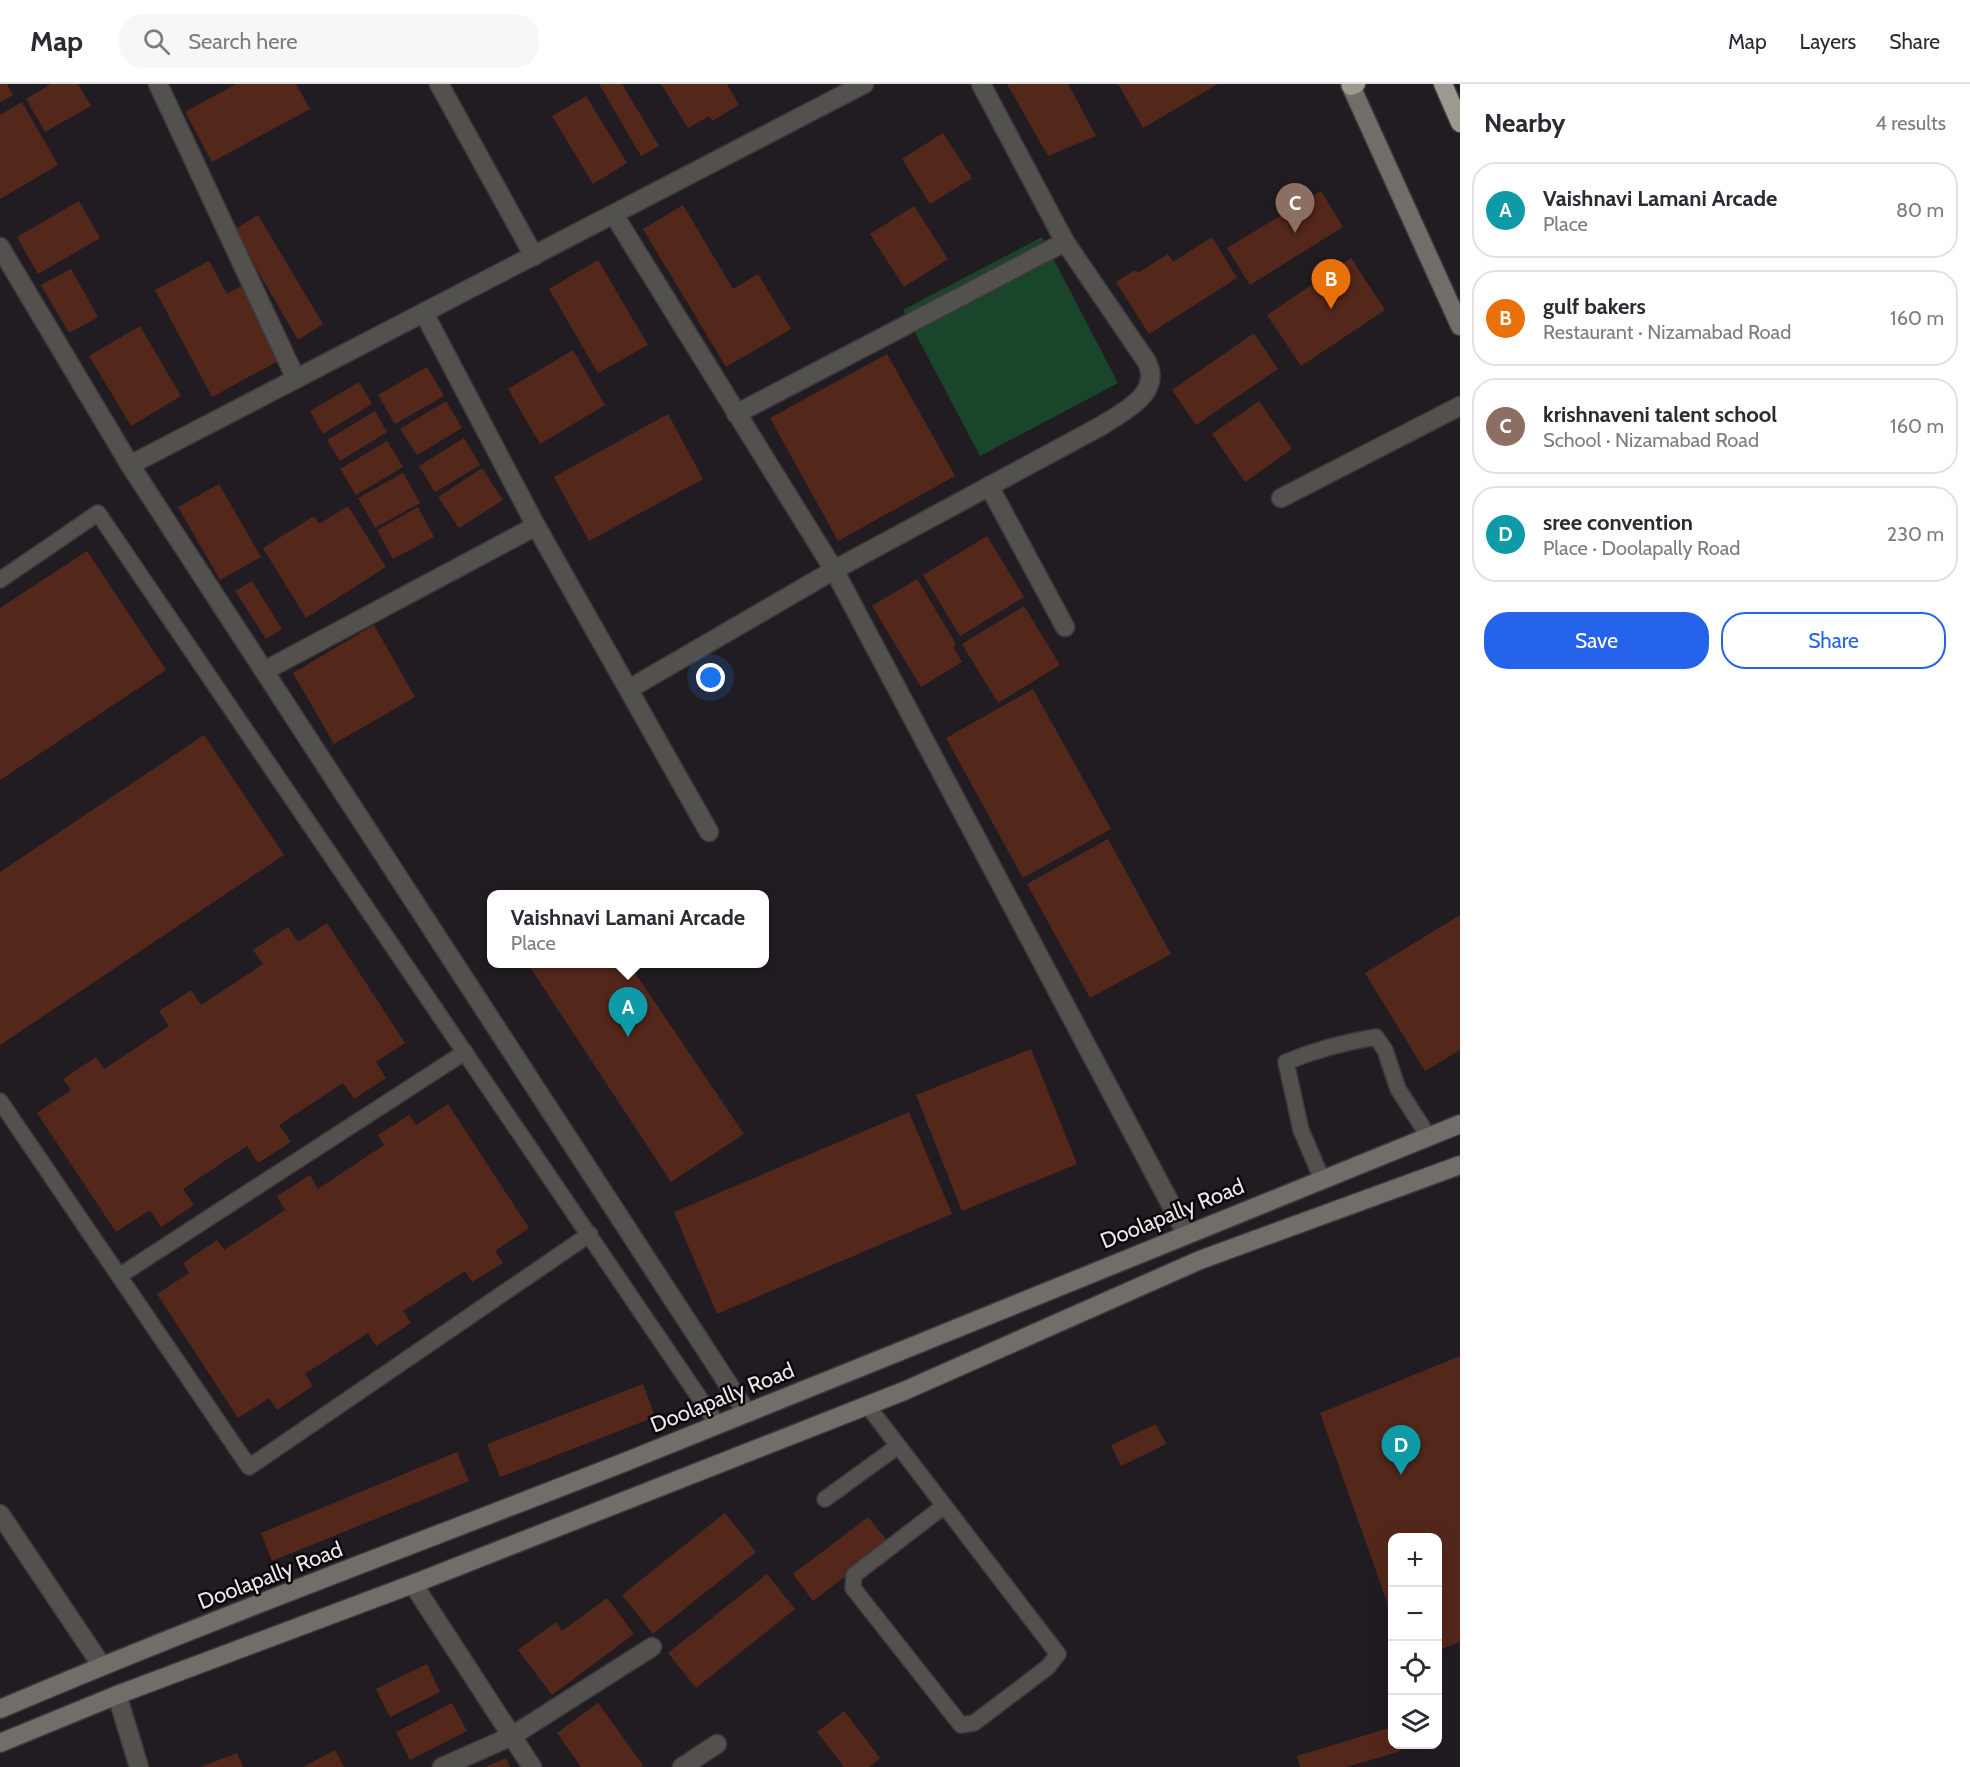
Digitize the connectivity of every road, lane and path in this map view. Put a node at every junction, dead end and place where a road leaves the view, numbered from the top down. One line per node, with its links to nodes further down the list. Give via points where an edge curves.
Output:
1 (158, 84): 14 (street)
2 (439, 84): 11 (street)
3 (864, 84): 8 (street)
4 (981, 84): 9 (street)
5 (1443, 84): 7 (highway)
6 (1352, 85): 13 (main road)
7 (1460, 123)
8 (614, 214): 11 (street); 16 (street)
9 (1065, 242): 16 (street); 18 (street, via 1147,362 1153,374 1150,385 1134,405 1118,416)
10 (0, 247): 17 (street)
11 (534, 256): 12 (street)
12 (424, 313): 14 (street); 20 (street)
13 (1460, 326)
14 (296, 379): 17 (street)
15 (1460, 406): 19 (street)
16 (736, 414): 21 (street)
17 (130, 465): 24 (street)
18 (988, 486): 21 (street); 23 (street)
19 (1281, 498)
20 (536, 526): 24 (street); 25 (street)
21 (834, 570): 25 (street); 33 (street)
22 (0, 580): 27 (lane, via 98,513)
23 (1065, 627)
24 (266, 670): 37 (street)
25 (628, 689): 26 (street)
26 (709, 832)
27 (465, 1052): 34 (lane); 35 (lane)
28 (0, 1101): 35 (lane)
29 (1460, 1124): 30 (main road, Doolapally Road)
30 (1430, 1137): 32 (main road, Doolapally Road); 32 (lane, via 1398,1089 1385,1050 1376,1037 1292,1059 1286,1062 1301,1130)
31 (1459, 1168): 36 (main road, via 1200,1260)
32 (1322, 1179): 33 (main road, Doolapally Road)
33 (1186, 1233): 37 (main road, Doolapally Road)
34 (590, 1234): 35 (lane, via 249,1467); 38 (lane)
35 (119, 1276)
36 (867, 1405): 39 (lane); 43 (main road)
37 (747, 1413): 38 (main road, Doolapally Road)
38 (718, 1425): 45 (main road, Doolapally Road)
39 (898, 1446): 40 (lane); 41 (lane)
40 (825, 1499)
41 (944, 1506): 41 (lane, via 1058,1654 1048,1667 975,1723 961,1725 853,1588 854,1575)
42 (0, 1514): 45 (street)
43 (413, 1584): 46 (main road); 48 (street)
44 (652, 1647): 48 (street)
45 (102, 1666): 47 (main road, Doolapally Road)
46 (117, 1695): 49 (main road); 51 (street)
47 (0, 1709)
48 (512, 1736): 52 (street); 53 (street)
49 (0, 1743)
50 (717, 1744): 54 (street)
51 (139, 1767)
52 (442, 1767)
53 (532, 1767)
54 (682, 1767)

